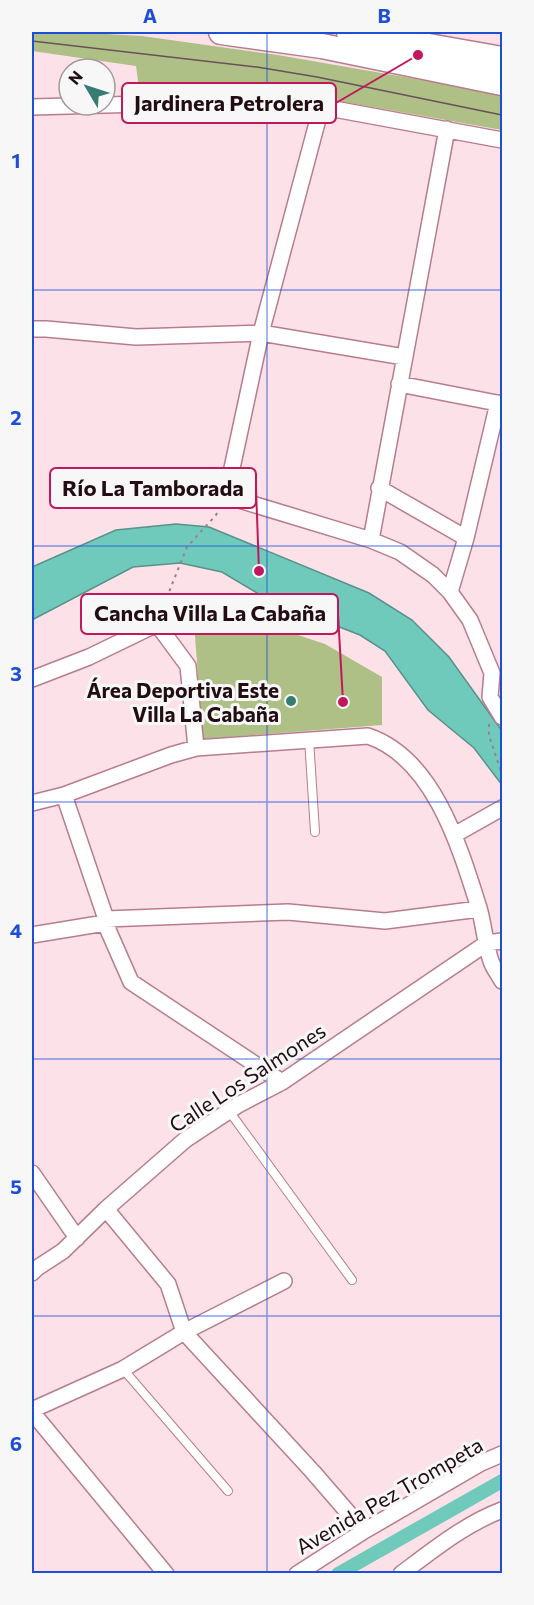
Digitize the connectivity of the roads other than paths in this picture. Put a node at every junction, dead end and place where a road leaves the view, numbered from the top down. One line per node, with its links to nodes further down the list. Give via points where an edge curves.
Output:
1 (221, 32): 4 (highway, via 322,46)
2 (349, 32): 3 (highway)
3 (502, 59)
4 (502, 83)
5 (117, 105): 8 (street, via 307,104)
6 (57, 106): 7 (street)
7 (32, 107)
8 (321, 108): 9 (street); 12 (street)
9 (447, 129): 10 (street); 13 (street)
10 (502, 140)
11 (32, 329): 12 (street, via 136,337)
12 (261, 333): 13 (street); 18 (street, via 226,496)
13 (404, 357): 14 (street)
14 (399, 384): 15 (street); 16 (street)
15 (500, 403): 17 (street)
16 (380, 488): 17 (street); 18 (street)
17 (466, 538): 19 (street)
18 (371, 540): 19 (street, via 400,552)
19 (450, 591): 21 (street, via 470,621 492,673 490,697)
20 (32, 679): 23 (street, via 157,624 188,666)
21 (502, 717)
22 (309, 739): 23 (street); 27 (lane); 28 (street, via 368,736 383,741 402,754 432,790)
23 (196, 748): 24 (street)
24 (64, 795): 25 (street); 30 (street)
25 (32, 803)
26 (502, 807): 28 (street)
27 (315, 832)
28 (454, 835): 29 (street)
29 (479, 909): 30 (street, via 385,921 288,912); 32 (street)
30 (106, 921): 31 (street); 34 (street, via 131,982)
31 (32, 935)
32 (495, 942): 33 (street, via 491,963); 34 (street, Calle Los Salmones)
33 (502, 981)
34 (282, 1082): 35 (street, Calle Los Salmones)
35 (229, 1111): 37 (street, Calle Los Salmones, via 185,1140); 40 (lane)
36 (32, 1173): 38 (street)
37 (106, 1209): 38 (street, Calle Los Salmones); 42 (street, via 168,1284)
38 (77, 1238): 39 (street, Calle Los Salmones)
39 (32, 1273)
40 (352, 1280)
41 (284, 1281): 42 (street)
42 (184, 1332): 43 (street); 48 (street)
43 (123, 1369): 44 (street); 46 (lane)
44 (32, 1411): 49 (street)
45 (502, 1454): 48 (street, Avenida Pez Trompeta)
46 (228, 1491)
47 (502, 1510): 51 (street, via 449,1538)
48 (364, 1531): 50 (street, Avenida Pez Trompeta)
49 (166, 1574)
50 (297, 1574)
51 (401, 1574)

